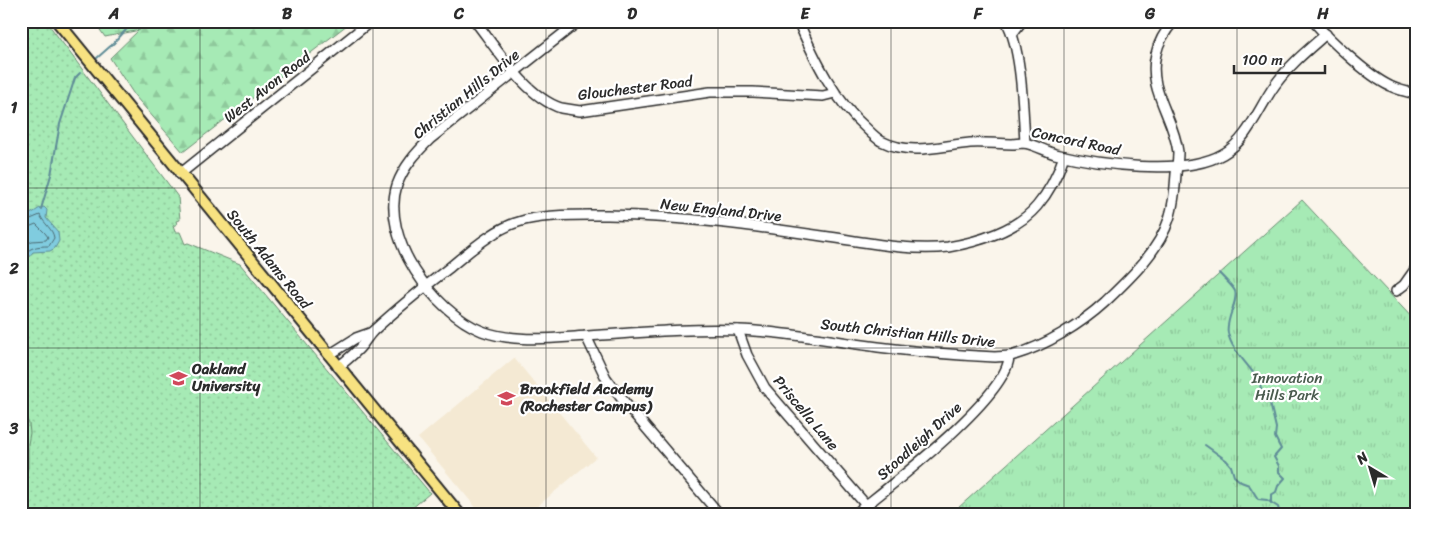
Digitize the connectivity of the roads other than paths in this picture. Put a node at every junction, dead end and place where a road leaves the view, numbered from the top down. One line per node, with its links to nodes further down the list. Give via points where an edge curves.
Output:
1 (56, 21): 18 (main road, South Adams Road)
2 (372, 21): 18 (street, West Avon Road)
3 (475, 21): 12 (street, Glouchester Road)
4 (578, 21): 12 (street, Christian Hills Drive)
5 (798, 21): 13 (street, Concord Road)
6 (1006, 21): 10 (street)
7 (1022, 21): 10 (street)
8 (1174, 21): 17 (street, South Christian Hills Drive, via 1164,31 1158,47 1154,78 1173,131)
9 (1313, 21): 11 (street)
10 (1012, 34): 15 (street)
11 (1326, 34): 14 (street, via 1384,83); 17 (street, Concord Road, via 1275,84 1235,145 1209,159)
12 (515, 72): 13 (street, Glouchester Road, via 546,100 561,108 580,111 710,92 823,96); 20 (street, Christian Hills Drive, via 430,139 413,156 397,186 394,207 399,240)
13 (835, 93): 15 (street, Concord Road, via 879,140 898,148)
14 (1416, 94)
15 (1025, 143): 16 (street, Concord Road)
16 (1064, 156): 17 (street, Concord Road, via 1122,166); 20 (street, New England Drive, via 1037,207 1004,230 962,244 946,247 893,246 678,217 539,217 486,238)
17 (1178, 165): 26 (street, South Christian Hills Drive, via 1174,202 1164,232 1130,276 1080,322)
18 (180, 174): 25 (main road, South Adams Road)
19 (1416, 268): 21 (street)
20 (426, 286): 23 (street, New England Drive); 24 (street, South Christian Hills Drive, via 448,309 483,331 520,338)
21 (1396, 291)
22 (738, 330): 24 (street, South Christian Hills Drive, via 698,329); 26 (street, South Christian Hills Drive, via 926,352); 28 (street, Priscella Lane, via 747,355 766,388)
23 (371, 333): 25 (street, New England Drive, via 356,338); 27 (street, New England Drive)
24 (586, 336): 30 (street, via 606,378)
25 (329, 355): 27 (main road, South Adams Road)
26 (1009, 356): 28 (street, Stoodleigh Drive, via 998,382 956,430)
27 (338, 367): 29 (main road, South Adams Road)
28 (866, 505): 31 (street, Stoodleigh Drive)
29 (460, 515)
30 (720, 515)
31 (854, 515)

